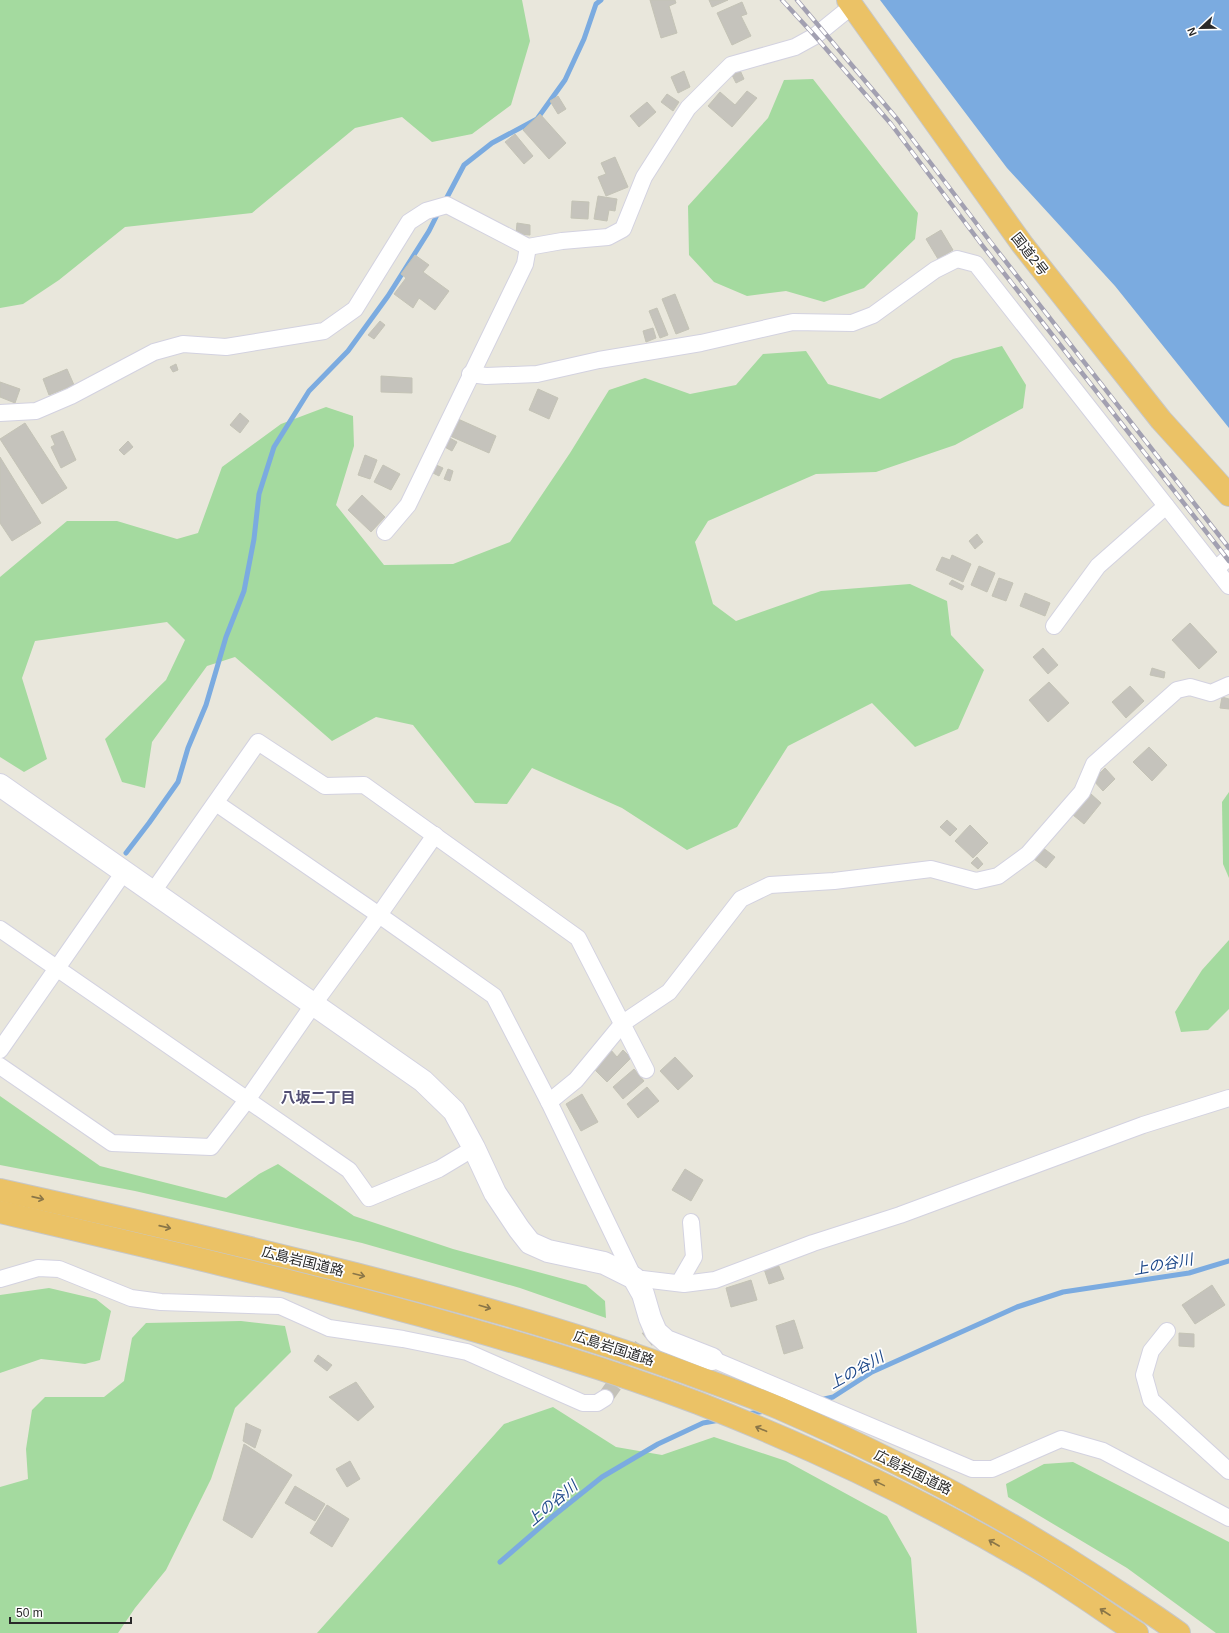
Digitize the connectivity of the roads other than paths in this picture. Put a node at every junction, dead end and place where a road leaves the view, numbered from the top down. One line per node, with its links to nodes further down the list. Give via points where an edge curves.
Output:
1 (850, 3): 2 (street, via 815,36 795,47 731,65 688,108 644,177 623,229 608,237 562,241); 5 (highway, 国道2号, via 1022,244 1161,420)
2 (528, 248): 3 (street, via 525,264); 4 (street, via 447,205 426,211 409,222 355,309 324,331 226,347 183,344 154,352 71,396 36,411)
3 (470, 374): 6 (street, via 537,374 599,360 701,343 793,322 852,323 873,316 935,270 957,259 976,264); 7 (street, via 408,505)
4 (0, 413)
5 (1229, 495)
6 (1166, 506): 9 (street); 11 (street, via 1098,566)
7 (385, 532)
8 (1229, 557): 9 (street)
9 (1216, 569): 10 (street)
10 (1229, 586)
11 (1054, 626)
12 (1229, 685): 22 (street, via 1211,693 1190,687 1177,690 1094,764 1082,792 1028,854 998,876 976,881 932,869 834,881 770,885 741,899 669,992)
13 (0, 785): 16 (street)
14 (216, 803): 15 (street, via 258,742 325,786 364,785); 17 (street); 18 (street)
15 (434, 835): 18 (street); 22 (street, via 578,938)
16 (124, 872): 17 (street); 20 (street)
17 (152, 893): 21 (street)
18 (379, 915): 21 (street); 28 (street, via 494,996)
19 (0, 929): 20 (street)
20 (57, 969): 23 (street); 27 (street)
21 (312, 1005): 27 (street); 29 (street, via 423,1081 454,1111)
22 (623, 1023): 25 (street); 28 (street, via 576,1080)
23 (0, 1050)
24 (0, 1066): 27 (street, via 112,1143 211,1147)
25 (646, 1070)
26 (1229, 1098): 35 (street, via 1143,1125 715,1280)
27 (247, 1100): 29 (street, via 349,1170 369,1198 439,1169)
28 (549, 1102): 33 (street)
29 (474, 1148): 33 (street, via 495,1193 518,1230 530,1243 548,1251 604,1263)
30 (0, 1190): 42 (highway, 広島岩国道路, one-way to 42, via 437,1294 566,1332 712,1383 784,1411 950,1489 1055,1550)
31 (0, 1212): 41 (highway, 広島岩国道路, one-way to 31, via 1042,1570 938,1511 846,1466 697,1403 560,1355 468,1328 316,1287)
32 (691, 1222): 35 (street, via 694,1257)
33 (634, 1278): 35 (street); 37 (street, via 643,1294 656,1332 666,1341)
34 (0, 1279): 38 (street, via 38,1268 59,1269 131,1298 161,1302 280,1306 329,1328 404,1339 467,1352 583,1403 597,1403)
35 (679, 1284)
36 (1167, 1331): 39 (street, via 1151,1351 1144,1375 1150,1400)
37 (712, 1359): 40 (street, via 972,1469 992,1469 1061,1439 1103,1451)
38 (605, 1398)
39 (1229, 1471)
40 (1229, 1518)
41 (1137, 1633)
42 (1179, 1633)

